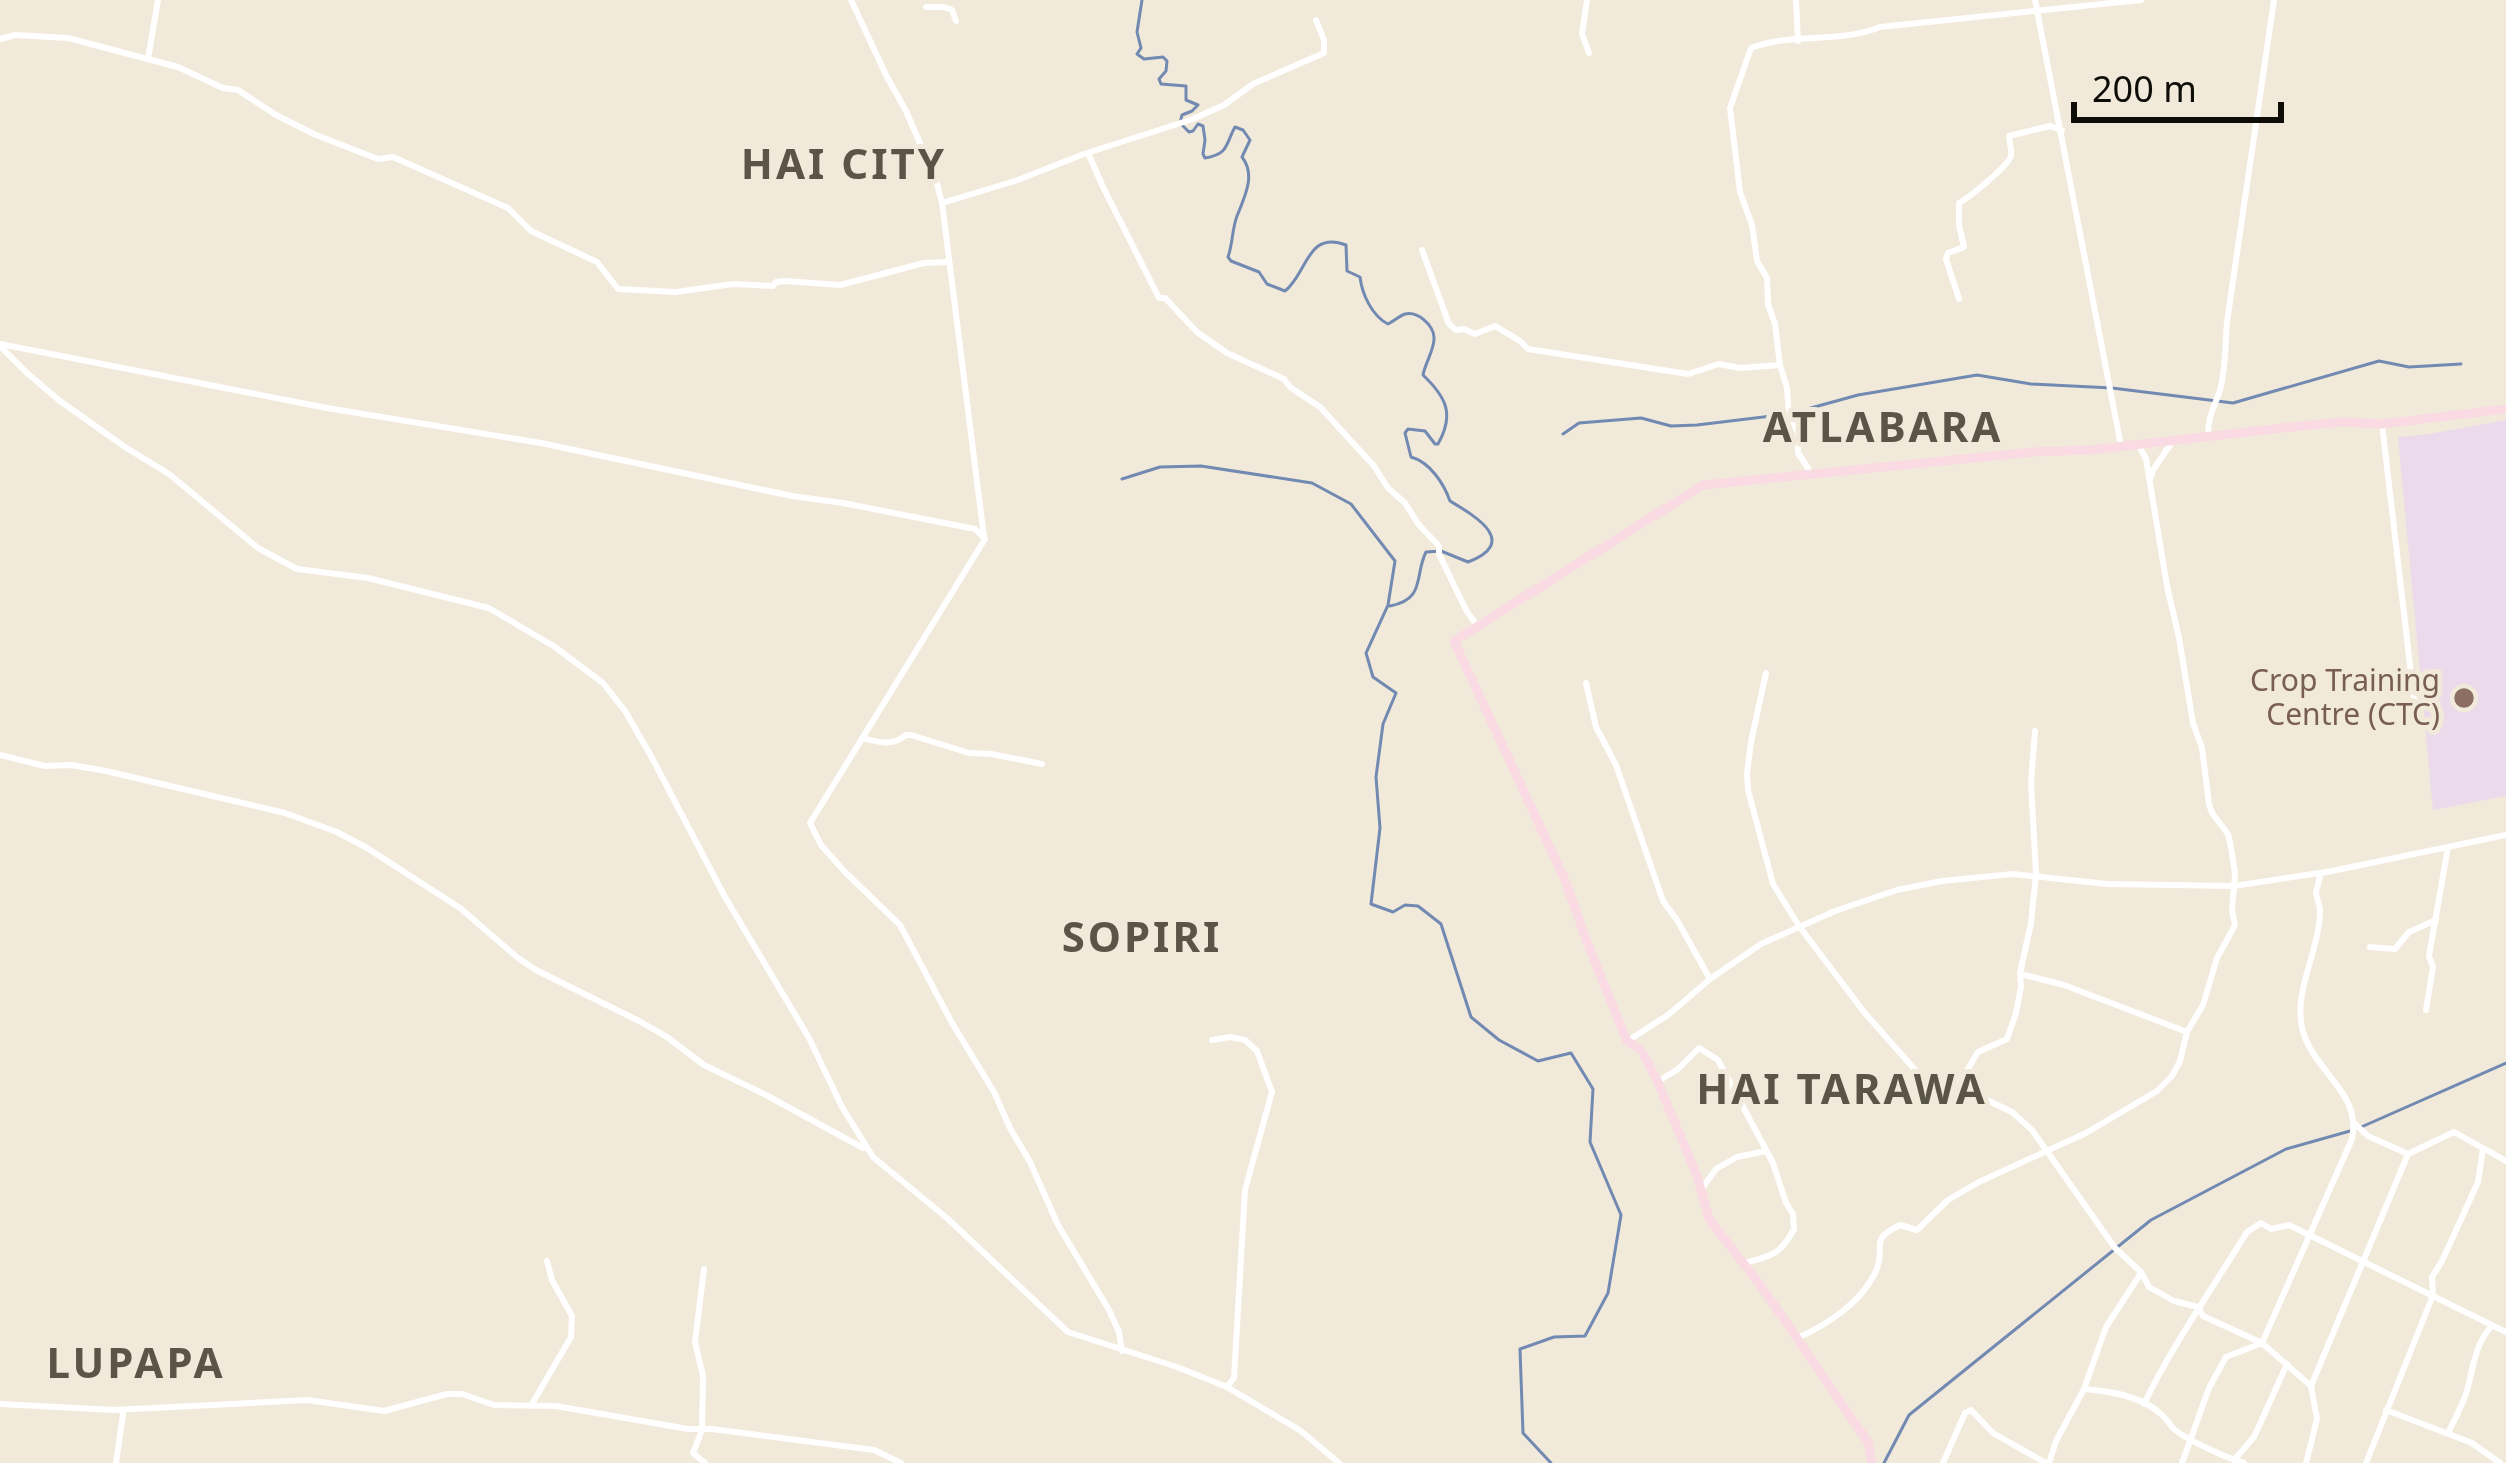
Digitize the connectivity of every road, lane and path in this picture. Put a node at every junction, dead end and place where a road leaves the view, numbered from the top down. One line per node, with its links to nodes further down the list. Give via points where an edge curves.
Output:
1 (158, 0): 15 (street)
2 (851, 0): 18 (street)
3 (1586, 0): 14 (street)
4 (1796, 0): 13 (street)
5 (2036, 0): 9 (street)
6 (2141, 0): 9 (street)
7 (2274, 0): 26 (street)
8 (926, 7): 11 (street, via 952,10)
9 (2036, 11): 13 (street); 16 (street)
10 (1316, 20): 17 (street, via 1324,53 1193,119)
11 (956, 21)
12 (0, 39): 15 (street, via 68,38)
13 (1798, 40): 23 (street, via 1751,48 1730,108 1740,192 1767,278)
14 (1589, 53)
15 (148, 59): 20 (street, via 508,208 532,231 597,262 618,289 840,285)
16 (2062, 130): 21 (street, via 2009,136 2009,161 1959,202 1965,243 1946,259); 29 (street)
17 (1088, 152): 18 (street); 33 (street, via 1160,298 1212,343 1283,379 1337,422 1437,544)
18 (942, 203): 20 (street)
19 (1422, 250): 23 (street, via 1456,330 1495,326 1528,350 1688,374 1719,364)
20 (948, 262): 32 (street)
21 (1960, 299)
22 (0, 345): 32 (street, via 939,521); 59 (street, via 60,401 169,474 258,548 297,569 488,608 603,683)
23 (1780, 365): 30 (street)
24 (2506, 409): 25 (street)
25 (2382, 424): 26 (street); 36 (street)
26 (2209, 436): 27 (street)
27 (2174, 439): 28 (street); 31 (street)
28 (2138, 444): 29 (street); 31 (street)
29 (2121, 446): 30 (street)
30 (1808, 474): 33 (street, via 1703,485)
31 (2150, 483): 45 (street, via 2193,723 2212,813 2228,834)
32 (985, 539): 38 (street)
33 (1478, 627): 54 (street, via 1454,641 1565,880)
34 (1766, 673): 47 (street, via 1748,790 1773,884)
35 (1586, 683): 50 (street, via 1663,901)
36 (2416, 717)
37 (2035, 731): 44 (street)
38 (862, 738): 40 (street, via 885,744 906,735); 77 (street, via 810,823 821,845 900,925 1109,1310)
39 (0, 755): 59 (street, via 106,771 337,832 460,908 536,970)
40 (1042, 764)
41 (2506, 836): 42 (street)
42 (2448, 847): 43 (street); 46 (street)
43 (2319, 873): 45 (street); 57 (street, via 2301,1017)
44 (2036, 874): 45 (street); 47 (street, via 1898,890); 49 (street)
45 (2234, 886): 52 (street, via 2236,925)
46 (2435, 920): 48 (street, via 2395,949); 51 (street)
47 (1799, 926): 50 (street); 56 (street, via 1924,1080)
48 (2370, 947)
49 (2020, 974): 52 (street); 56 (street, via 2007,1039 1978,1052)
50 (1710, 979): 54 (street)
51 (2426, 1010)
52 (2187, 1032): 61 (street, via 2180,1061 2157,1091)
53 (1212, 1040): 79 (street, via 1245,1040 1272,1092 1245,1190 1234,1378)
54 (1627, 1041): 55 (street)
55 (1658, 1082): 60 (street, via 1703,1048 1718,1060); 64 (street)
56 (1956, 1089): 61 (street, via 2012,1112)
57 (2355, 1124): 62 (street); 65 (street)
58 (2483, 1149): 62 (street, via 2454,1132); 63 (street); 71 (street, via 2478,1182 2432,1277)
59 (867, 1150): 77 (street, via 1069,1332)
60 (1766, 1151): 64 (street, via 1734,1158); 67 (street, via 1794,1229 1774,1255)
61 (2048, 1151): 70 (street, via 2115,1249); 75 (street, via 1948,1200 1917,1230 1884,1233 1876,1271 1853,1301)
62 (2408, 1154): 68 (street)
63 (2506, 1161)
64 (1701, 1190): 67 (street, via 1709,1219)
65 (2311, 1236): 68 (street); 72 (street, via 2261,1223); 76 (street)
66 (547, 1261): 83 (street, via 572,1316 571,1336)
67 (1744, 1263): 75 (street)
68 (2363, 1264): 71 (street); 80 (street)
69 (704, 1269): 87 (street, via 695,1342 704,1376)
70 (2141, 1272): 72 (street, via 2149,1287); 81 (street, via 2106,1328)
71 (2433, 1295): 73 (street); 86 (street)
72 (2198, 1307): 76 (street); 84 (street)
73 (2492, 1325): 74 (street); 88 (street)
74 (2506, 1332)
75 (1797, 1338): 95 (street, via 1868,1442)
76 (2262, 1343): 78 (street); 89 (street, via 2226,1357)
77 (1122, 1351): 79 (street)
78 (2287, 1364): 80 (street); 90 (street, via 2254,1437)
79 (1227, 1387): 94 (street)
80 (2311, 1387): 100 (street, via 2317,1419)
81 (2084, 1389): 84 (street); 97 (street)
82 (0, 1404): 85 (street)
83 (532, 1404): 85 (street, via 447,1394 384,1411 307,1400); 87 (street)
84 (2144, 1404): 89 (street)
85 (121, 1410): 91 (street)
86 (2386, 1410): 88 (street); 101 (street)
87 (702, 1430): 92 (street, via 693,1454); 93 (street, via 874,1450)
88 (2448, 1433): 102 (street)
89 (2192, 1438): 90 (street); 98 (street)
90 (2234, 1460): 99 (street)
91 (116, 1463)
92 (705, 1463)
93 (902, 1463)
94 (1339, 1463)
95 (1872, 1463)
96 (1942, 1463): 97 (street, via 1971,1410 1993,1433)
97 (2048, 1463)
98 (2182, 1463)
99 (2244, 1463)
100 (2306, 1463)
101 (2366, 1463)
102 (2500, 1463)

